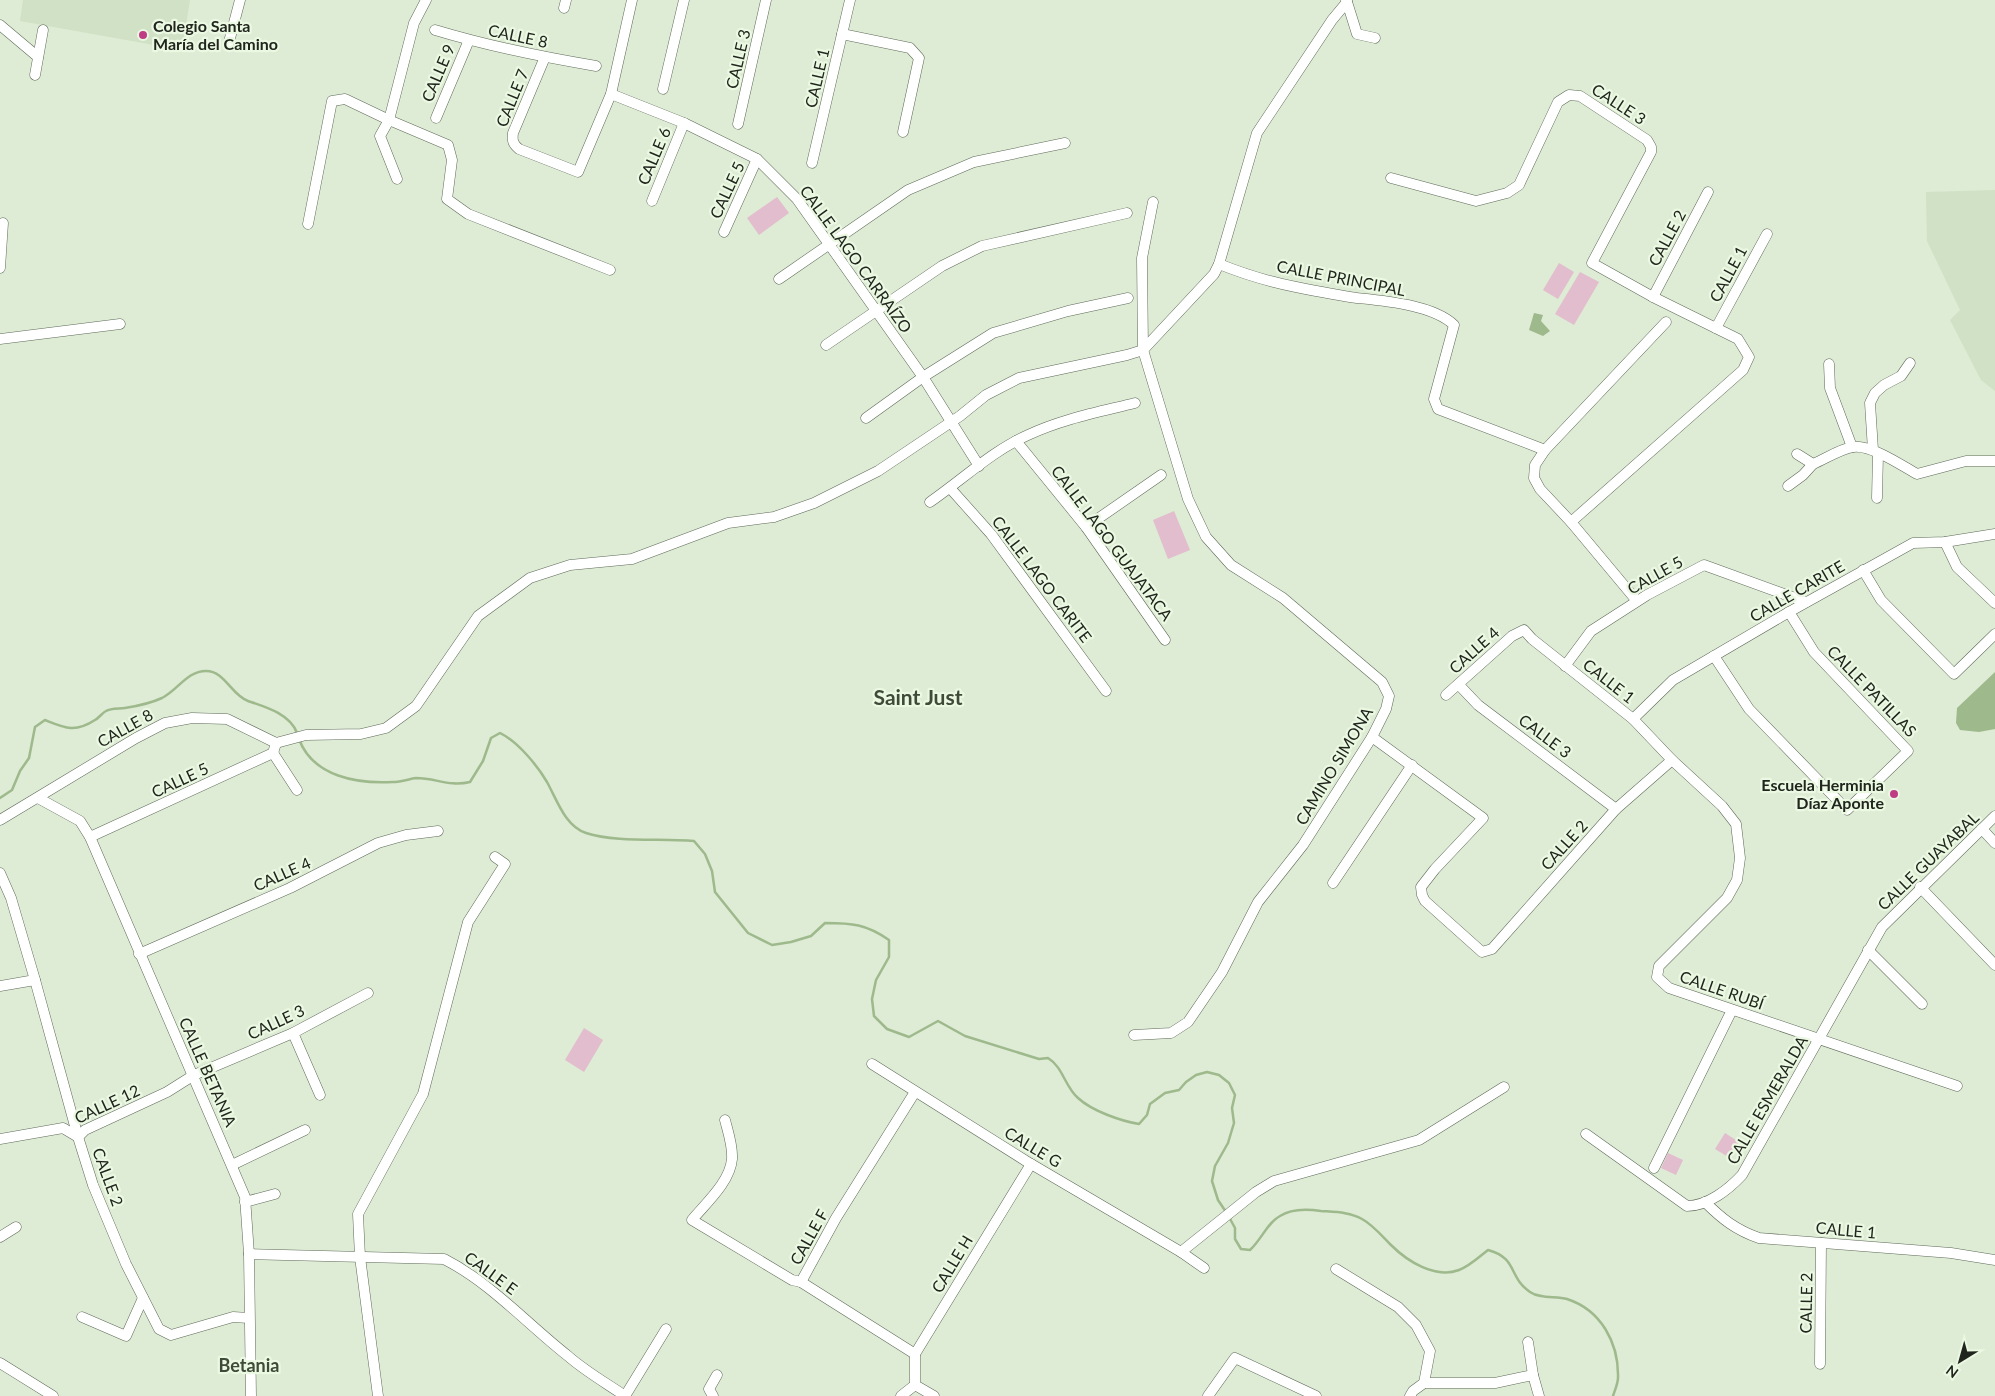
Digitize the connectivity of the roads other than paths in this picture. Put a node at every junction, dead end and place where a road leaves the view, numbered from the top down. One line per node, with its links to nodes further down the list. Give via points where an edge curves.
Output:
1 (240, 0): 14 (street)
2 (426, 0): 22 (street, via 414,23)
3 (632, 0): 20 (street)
4 (684, 0): 19 (street)
5 (766, 0): 24 (street, CALLE 3)
6 (850, 0): 11 (street, CALLE 1)
7 (1347, 1): 12 (street, via 1357,34); 40 (street, via 1257,133)
8 (0, 25): 15 (street)
9 (43, 30): 15 (street)
10 (435, 30): 13 (street, CALLE 8)
11 (842, 34): 25 (street, via 910,48 919,58); 28 (street, CALLE 1)
12 (1375, 38)
13 (468, 40): 16 (street, CALLE 8); 21 (street, CALLE 9)
14 (229, 42)
15 (38, 56): 18 (street)
16 (545, 57): 17 (street, CALLE 8); 20 (street, CALLE 7, via 513,133 513,144 519,149 578,172)
17 (596, 66)
18 (35, 75)
19 (663, 89)
20 (611, 94): 23 (street, CALLE LAGO CARRAÍZO)
21 (436, 118)
22 (389, 120): 30 (street, via 380,136); 36 (street, via 345,99 332,101); 42 (street, via 448,144 452,160 447,200 468,214)
23 (684, 123): 27 (street, CALLE LAGO CARRAÍZO); 32 (street, CALLE 6)
24 (738, 124)
25 (903, 132)
26 (1066, 143): 39 (street, via 974,162 908,190)
27 (757, 160): 37 (street, CALLE 5); 39 (street, CALLE LAGO CARRAÍZO, via 797,199)
28 (812, 163)
29 (1391, 178): 44 (street, CALLE 3, via 1476,201 1507,193 1519,185 1558,102 1570,95 1580,96 1646,140 1651,147 1592,263)
30 (397, 179)
31 (1708, 192): 44 (street, CALLE 2)
32 (652, 201)
33 (1153, 202): 52 (street, CAMINO SIMONA, via 1142,258)
34 (1127, 213): 46 (street, via 982,246 942,266)
35 (3, 223): 41 (street)
36 (308, 224)
37 (724, 232)
38 (1767, 234): 49 (street, CALLE 1)
39 (829, 244): 43 (street); 46 (street, CALLE LAGO CARRAÍZO)
40 (1219, 264): 52 (street, via 1208,282); 61 (street, CALLE PRINCIPAL, via 1294,286 1393,301 1445,317 1454,325 1434,399 1438,409)
41 (0, 268)
42 (610, 270)
43 (779, 279)
44 (1653, 297): 49 (street, CALLE 3)
45 (1128, 298): 55 (street, via 992,333)
46 (876, 311): 51 (street); 55 (street, CALLE LAGO CARRAÍZO)
47 (1666, 322): 61 (street)
48 (120, 324): 50 (street)
49 (1716, 328): 72 (street, CALLE 3, via 1738,339 1749,357 1743,370)
50 (0, 339)
51 (826, 345)
52 (1143, 350): 58 (street, CALLE 5, via 1019,378 986,395); 90 (street, CAMINO SIMONA, via 1188,499 1206,537 1231,564 1283,598 1382,682 1389,696)
53 (1910, 363): 62 (street, via 1901,376 1875,393 1870,403)
54 (1829, 364): 60 (street, via 1830,388)
55 (923, 378): 57 (street); 58 (street, CALLE LAGO CARRAÍZO)
56 (1135, 403): 59 (street, via 1059,422)
57 (866, 418)
58 (951, 422): 66 (street, CALLE LAGO CARRAÍZO); 91 (street, CALLE 5, via 878,471 814,502 774,516 728,523 632,558 570,565 530,578 478,616 416,706 386,728 361,734 304,735)
59 (1016, 441): 66 (street); 73 (street, CALLE LAGO GUAJATACA)
60 (1852, 447): 62 (street); 65 (street)
61 (1545, 450): 72 (street, via 1535,465 1534,478)
62 (1875, 452): 64 (street, via 1917,474 1966,461); 70 (street)
63 (1797, 454): 65 (street)
64 (1995, 461)
65 (1813, 464): 68 (street)
66 (979, 466): 69 (street)
67 (1160, 475): 73 (street)
68 (1788, 486)
69 (950, 488): 71 (street); 87 (street, CALLE LAGO CARITE, via 991,534)
70 (1877, 498)
71 (930, 502)
72 (1571, 522): 77 (street)
73 (1086, 527): 83 (street, CALLE LAGO GUAJATACA)
74 (1995, 534): 75 (street, CALLE CARITE)
75 (1945, 542): 76 (street, CALLE CARITE, via 1913,543); 79 (street, via 1957,567)
76 (1863, 570): 78 (street, CALLE CARITE); 82 (street, via 1882,600 1954,674)
77 (1637, 601): 78 (street, CALLE 5, via 1704,566); 85 (street, CALLE 5, via 1591,631)
78 (1806, 602): 80 (street, CALLE CARITE)
79 (1995, 603)
80 (1789, 612): 84 (street, CALLE CARITE); 84 (street, CALLE PATILLAS, via 1814,652 1908,752 1847,810 1749,709)
81 (1524, 630): 85 (street, CALLE 1); 86 (street, CALLE 4, via 1512,636)
82 (1995, 634)
83 (1165, 640)
84 (1714, 656): 89 (street, CALLE CARITE, via 1673,680)
85 (1564, 666): 89 (street, CALLE 1)
86 (1459, 685): 88 (street, CALLE 4); 96 (street, CALLE 3, via 1478,704)
87 (1106, 691)
88 (1446, 695)
89 (1633, 719): 92 (street, CALLE 1)
90 (1372, 736): 93 (street); 117 (street, CAMINO SIMONA, via 1303,845 1258,902 1222,972 1188,1022 1171,1033)
91 (274, 748): 94 (street); 95 (street, CALLE 8, via 227,719 192,718 165,723); 101 (street, CALLE 5)
92 (1672, 760): 96 (street, CALLE 2); 115 (street, CALLE RUBÍ, via 1722,806 1736,824 1740,858 1738,880 1727,898 1660,966 1657,977 1668,988)
93 (1412, 765): 96 (street, CALLE 2, via 1483,818 1421,887 1425,901 1482,952 1492,949); 105 (street)
94 (297, 790)
95 (38, 798): 98 (street, CALLE 8); 101 (street, CALLE BETANIA, via 80,821)
96 (1616, 809)
97 (1995, 816): 99 (street, CALLE GUAYABAL)
98 (0, 820)
99 (1982, 829): 102 (street); 106 (street, CALLE GUAYABAL)
100 (438, 831): 109 (street, CALLE 4, via 378,843 290,888)
101 (90, 837): 109 (street, CALLE BETANIA)
102 (1995, 843)
103 (495, 856): 141 (street, via 505,864 468,922 423,1094 358,1214)
104 (0, 873): 111 (street, CALLE 2, via 11,898)
105 (1333, 883)
106 (1920, 888): 107 (street, CALLE GUAYABAL); 110 (street)
107 (1882, 927): 108 (street, CALLE ESMERALDA)
108 (1868, 950): 114 (street); 118 (street, CALLE ESMERALDA)
109 (140, 954): 120 (street, CALLE BETANIA)
110 (1995, 965)
111 (35, 980): 112 (street); 128 (street, CALLE 2)
112 (0, 986)
113 (368, 992): 116 (street, CALLE 3)
114 (1922, 1004)
115 (1732, 1010): 118 (street, CALLE RUBÍ); 132 (street)
116 (293, 1033): 120 (street, CALLE 3); 124 (street)
117 (1134, 1035)
118 (1818, 1039): 121 (street, CALLE RUBÍ); 135 (street, CALLE ESMERALDA, via 1742,1175 1732,1186)
119 (872, 1064): 123 (street, CALLE G)
120 (194, 1075): 128 (street, CALLE 12, via 167,1092 85,1130); 131 (street, CALLE BETANIA)
121 (1957, 1086)
122 (1504, 1087): 139 (street, via 1419,1140 1274,1181)
123 (915, 1092): 130 (street, CALLE G); 145 (street, CALLE F, via 836,1218)
124 (320, 1095)
125 (725, 1120): 145 (street, via 732,1160 722,1184 692,1220 792,1280)
126 (305, 1130): 131 (street)
127 (1586, 1134): 135 (street, CALLE ESMERALDA, via 1687,1206)
128 (78, 1137): 129 (street, CALLE 12, via 63,1128); 146 (street, CALLE 2, via 93,1185)
129 (0, 1139)
130 (1031, 1164): 139 (street, CALLE G); 151 (street, CALLE H)
131 (232, 1165): 134 (street, CALLE BETANIA)
132 (1654, 1168)
133 (274, 1194): 134 (street)
134 (245, 1202): 140 (street, CALLE BETANIA)
135 (1705, 1202): 138 (street, CALLE 1, via 1722,1219 1759,1238)
136 (16, 1227): 137 (street)
137 (0, 1237)
138 (1821, 1243): 142 (street, CALLE 1, via 1951,1253); 153 (street, CALLE 2)
139 (1181, 1252): 143 (street, CALLE G)
140 (249, 1254): 141 (street, CALLE E); 148 (street, CALLE BETANIA)
141 (360, 1257): 160 (street); 161 (street, CALLE E, via 444,1259 462,1268 499,1295 568,1357)
142 (1995, 1260)
143 (1204, 1268)
144 (1336, 1269): 156 (street, via 1398,1307 1416,1325 1430,1351)
145 (801, 1282): 151 (street, CALLE F)
146 (143, 1298): 147 (street, via 126,1336); 148 (street, CALLE 2, via 159,1330 170,1335 233,1317)
147 (82, 1318)
148 (249, 1318): 159 (street, CALLE BETANIA)
149 (666, 1329): 161 (street)
150 (1528, 1342): 155 (street)
151 (915, 1354): 157 (street)
152 (0, 1363): 158 (street)
153 (1820, 1364)
154 (717, 1375): 162 (street, via 709,1390)
155 (1533, 1375): 156 (street, via 1495,1383); 168 (street)
156 (1424, 1383): 167 (street)
157 (915, 1384): 163 (street); 164 (street)
158 (53, 1396)
159 (251, 1396)
160 (378, 1396)
161 (625, 1396)
162 (713, 1396)
163 (901, 1396)
164 (934, 1396)
165 (1208, 1396): 166 (street, via 1235,1358)
166 (1316, 1396)
167 (1410, 1396)
168 (1539, 1396)

